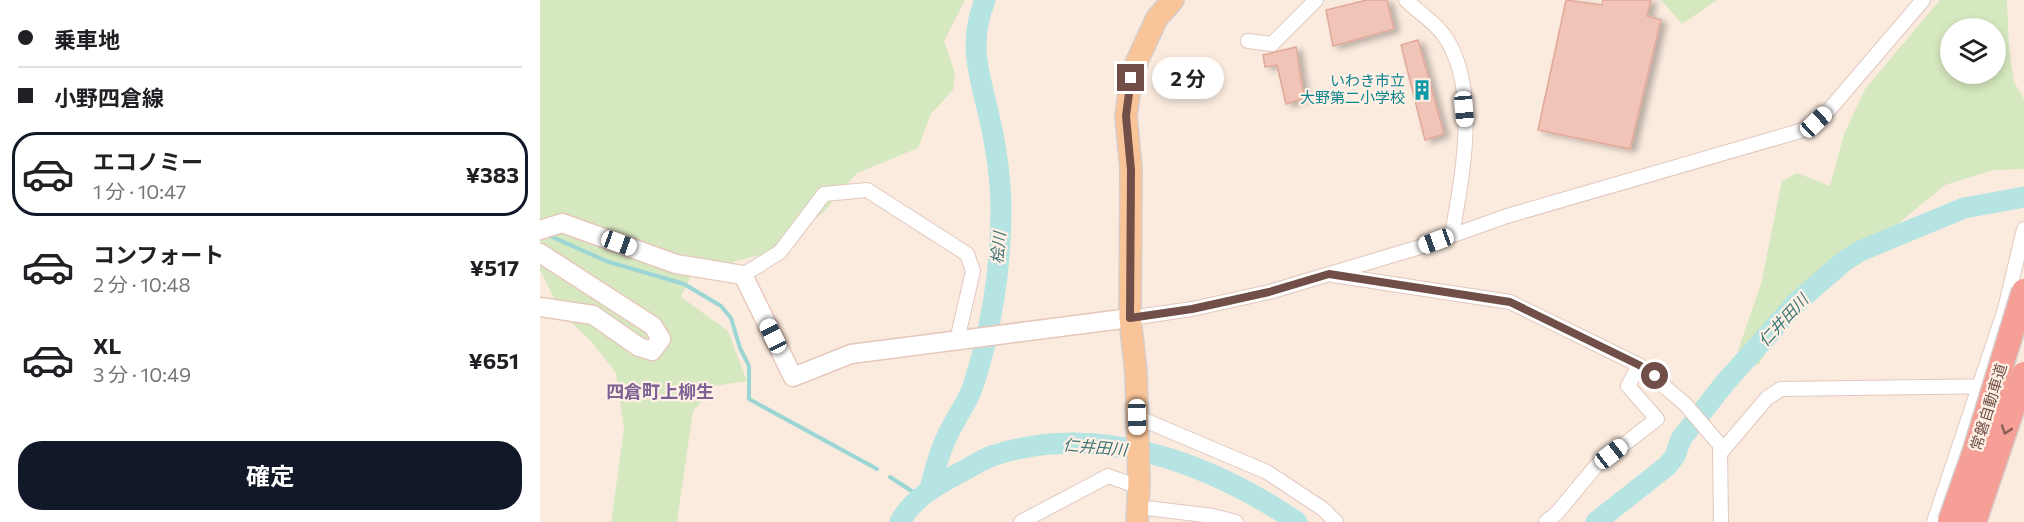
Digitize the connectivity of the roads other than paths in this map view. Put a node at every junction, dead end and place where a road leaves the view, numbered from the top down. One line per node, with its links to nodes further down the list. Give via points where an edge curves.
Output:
1 (1173, 0): 14 (main road, via 1157,18 1131,78 1126,116 1131,170)
2 (1316, 0): 5 (street, via 1272,44)
3 (1406, 0): 8 (street, via 1443,34 1461,72 1466,127)
4 (1923, 0): 8 (street, via 1829,110 1800,131)
5 (1248, 41)
6 (540, 230): 11 (street, via 562,223 676,264)
7 (2024, 230): 18 (street)
8 (1452, 235): 10 (street)
9 (540, 253): 13 (street, via 653,326 661,339 652,351 639,347 593,315)
10 (1329, 274): 14 (street, via 1269,292); 16 (street, via 1510,302)
11 (743, 275): 15 (street, via 793,377 851,354); 15 (street, via 780,252 824,194 867,190 972,261 974,271)
12 (2024, 291): 29 (highway, 常磐自動車道, bridge)
13 (540, 307)
14 (1130, 318): 15 (street); 20 (main road)
15 (957, 340)
16 (1639, 365): 21 (street, via 1685,404); 26 (street, via 1628,386 1657,419 1596,466)
17 (2024, 374): 30 (highway, 常磐自動車道, one-way to 30, bridge)
18 (1981, 386): 19 (street); 21 (street, via 1781,388); 28 (street)
19 (2024, 387)
20 (1137, 417): 22 (main road); 25 (street, via 1268,472)
21 (1721, 448): 27 (street)
22 (1138, 500): 23 (street, via 1107,476); 24 (street)
23 (1021, 522)
24 (1236, 522)
25 (1336, 522)
26 (1546, 522)
27 (1721, 522)
28 (1934, 522)
29 (1950, 522)
30 (1974, 522)

